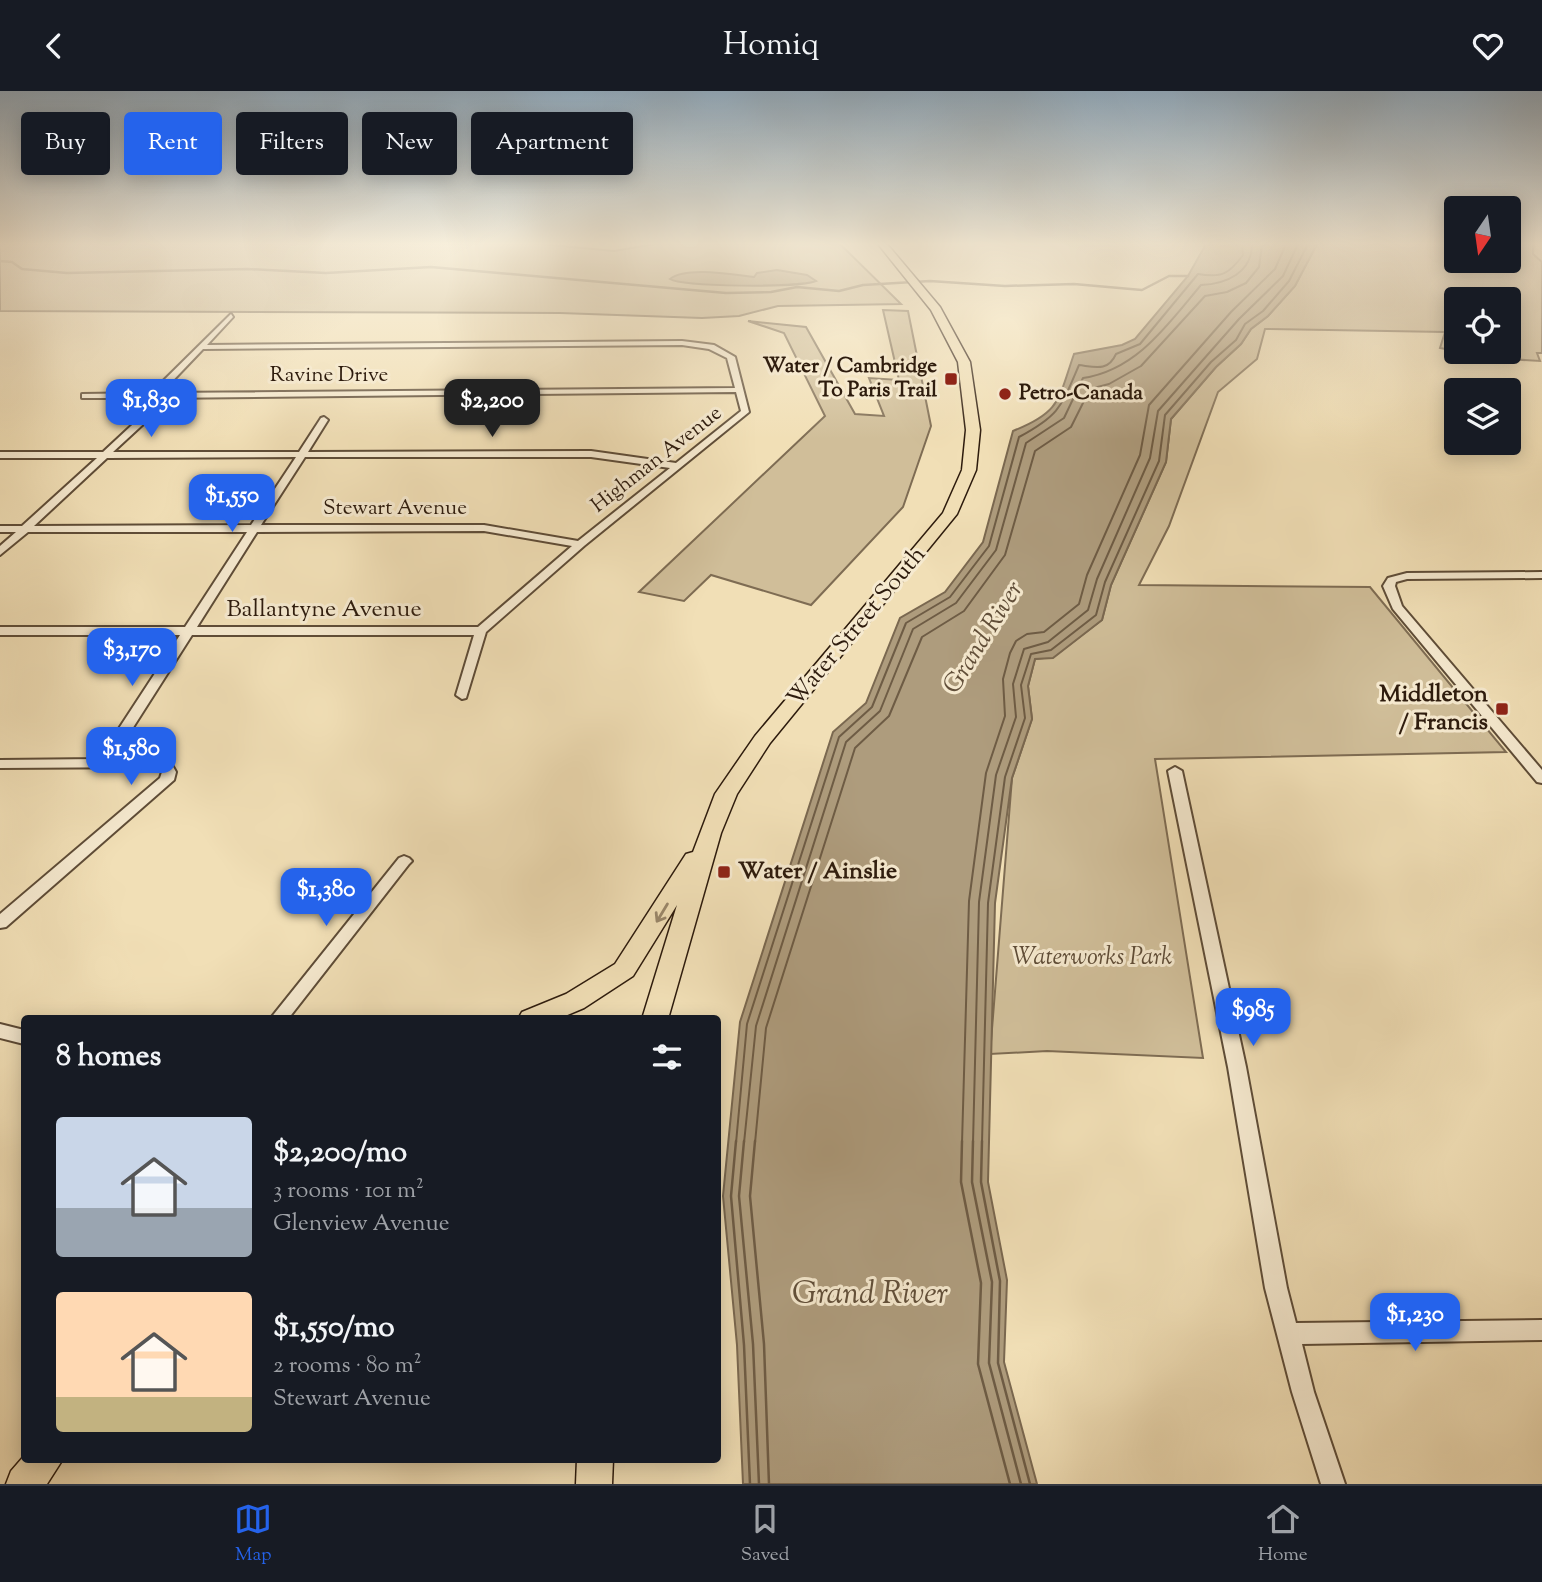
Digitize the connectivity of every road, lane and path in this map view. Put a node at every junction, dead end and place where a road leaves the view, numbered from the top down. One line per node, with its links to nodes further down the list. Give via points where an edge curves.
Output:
1 (936, 309): 26 (main road, Water Street South, via 964,362 973,430 969,470 950,515 743,766)
2 (231, 316): 3 (street)
3 (202, 347): 4 (street, Highman Avenue, via 696,344 729,355); 5 (street)
4 (741, 390): 5 (street, Ravine Drive); 11 (street, Highman Avenue, via 745,412)
5 (154, 395): 6 (street, Ravine Drive); 10 (street, via 149,414)
6 (85, 396)
7 (324, 420): 8 (street)
8 (302, 454): 10 (street); 11 (street, via 591,454); 14 (street)
9 (0, 455): 10 (street)
10 (106, 455): 13 (street)
11 (678, 466): 15 (street, Highman Avenue)
12 (0, 529): 13 (street, Stewart Avenue)
13 (24, 529): 14 (street, Stewart Avenue); 16 (street)
14 (254, 529): 15 (street, Stewart Avenue, via 484,528); 19 (street)
15 (580, 544): 20 (street, Highman Avenue)
16 (0, 552)
17 (1542, 575): 25 (street, via 1407,576 1390,583 1389,591 1397,607)
18 (0, 631): 19 (street, Ballantyne Avenue)
19 (189, 631): 20 (street, Ballantyne Avenue); 23 (street)
20 (481, 631): 21 (street)
21 (462, 695)
22 (0, 764): 23 (street)
23 (103, 764): 28 (street, via 157,763 169,772 167,780)
24 (1175, 771): 35 (street)
25 (1542, 779)
26 (709, 833): 30 (main road, one-way to 30, via 624,970 575,1001); 31 (main road, Water Street South)
27 (404, 861): 29 (street)
28 (0, 923)
29 (281, 1015)
30 (541, 1015)
31 (656, 1015)
32 (0, 1031): 33 (street)
33 (21, 1036)
34 (1542, 1329): 35 (street)
35 (1287, 1334): 40 (street)
36 (42, 1463): 38 (main road)
37 (595, 1463): 39 (main road)
38 (24, 1484)
39 (594, 1484)
40 (1333, 1484)

